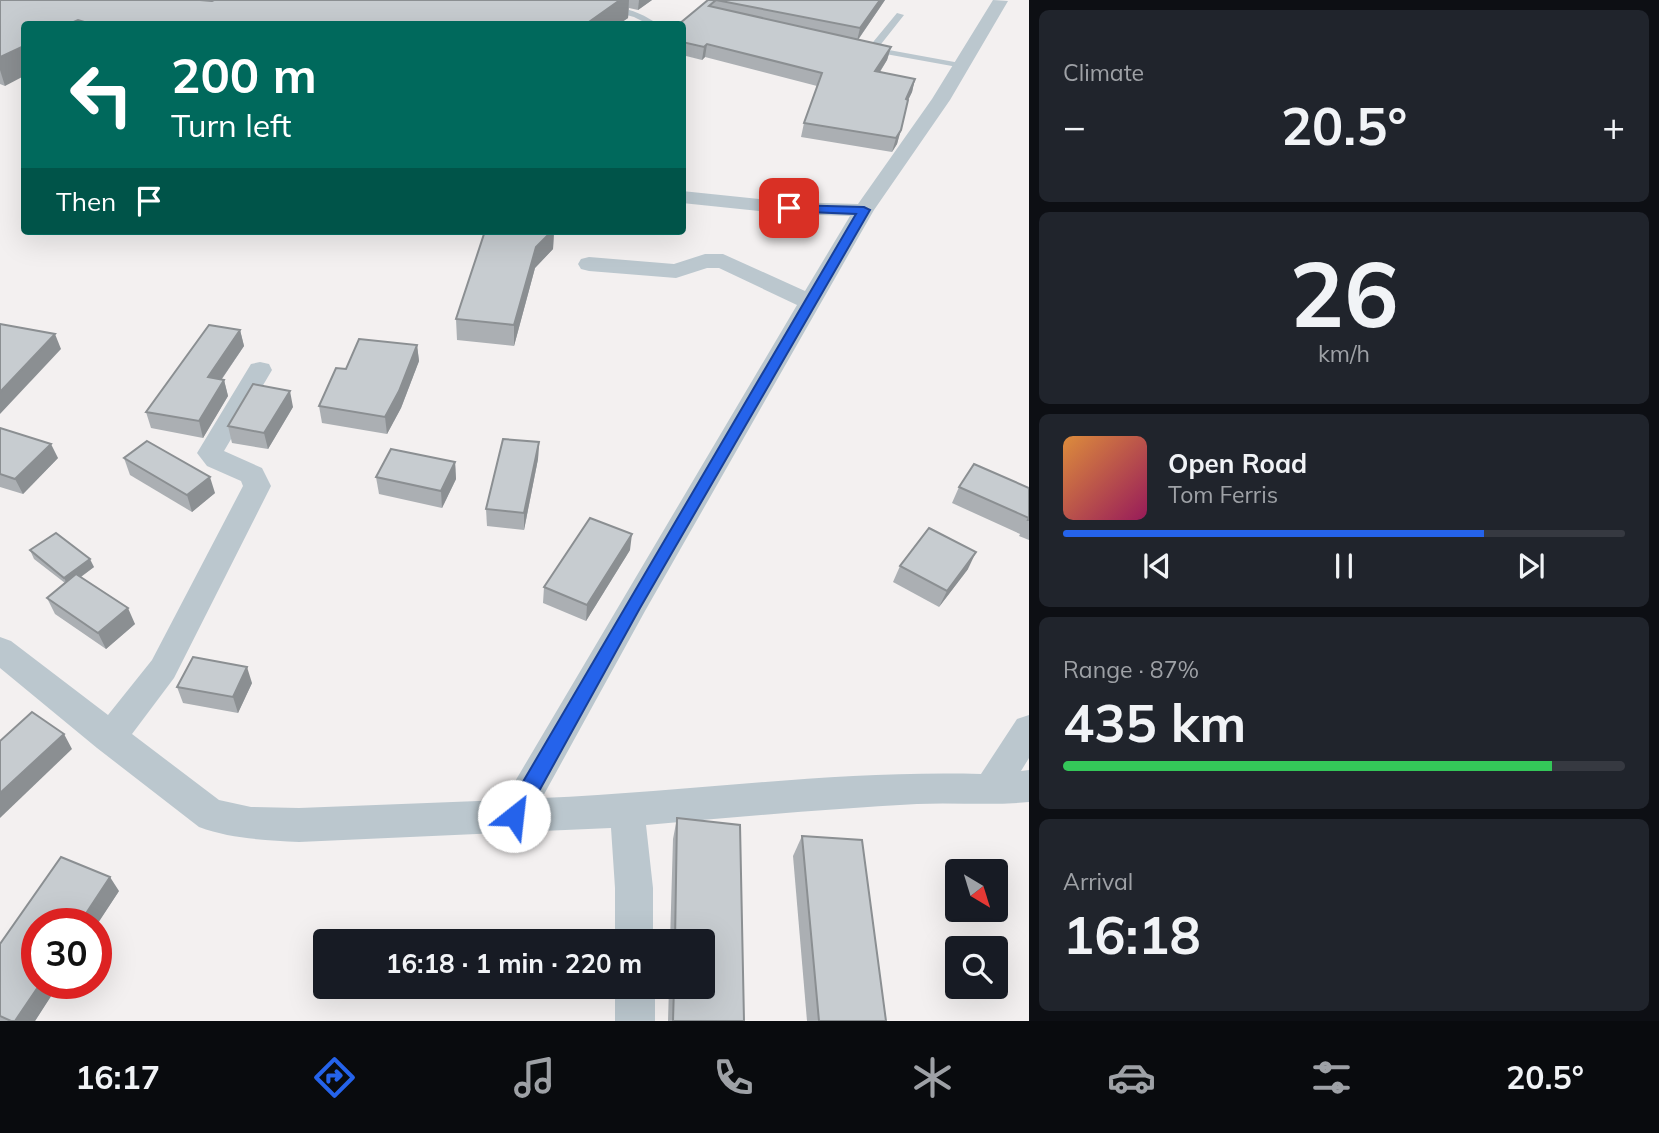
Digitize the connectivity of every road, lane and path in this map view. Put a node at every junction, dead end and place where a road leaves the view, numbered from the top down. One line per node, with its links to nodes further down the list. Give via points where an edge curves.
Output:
1 (574, 0): 4 (lane)
2 (1000, 1): 7 (street)
3 (900, 15): 6 (lane)
4 (648, 21)
5 (860, 47): 6 (lane)
6 (873, 49): 7 (lane)
7 (960, 66): 9 (street)
8 (686, 197): 9 (street)
9 (864, 210): 11 (street)
10 (589, 264): 11 (street, via 676,271 705,261 723,261)
11 (812, 303): 19 (street)
12 (260, 370): 15 (street, via 210,453 252,475 257,486 163,669)
13 (0, 650): 15 (street)
14 (1029, 729): 17 (street)
15 (109, 738): 19 (street, via 211,815 251,824)
16 (1029, 786): 17 (street)
17 (990, 790): 18 (street, via 922,788 800,795)
18 (627, 811): 19 (street); 20 (street)
19 (514, 816)
20 (634, 929)
21 (635, 999): 22 (street)
22 (635, 1021)

